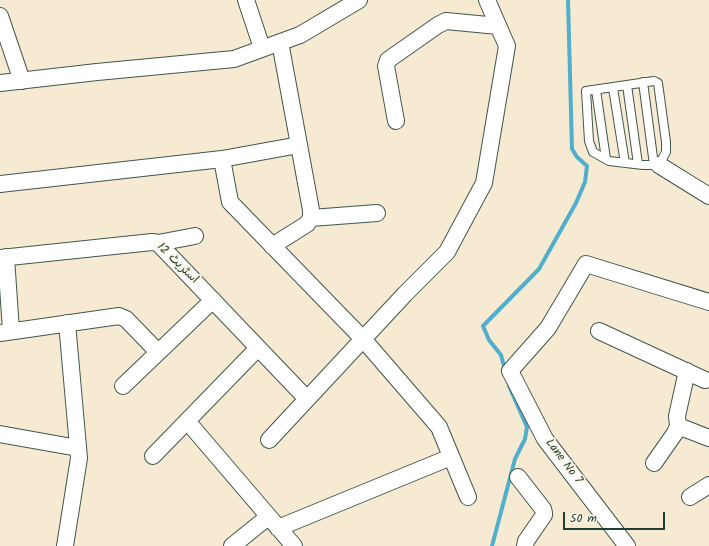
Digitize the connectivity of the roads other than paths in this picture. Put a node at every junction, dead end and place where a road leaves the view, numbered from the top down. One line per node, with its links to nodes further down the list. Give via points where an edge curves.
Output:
1 (246, 0): 7 (street)
2 (359, 0): 6 (street, via 300,35)
3 (487, 0): 5 (street)
4 (0, 16): 8 (street)
5 (498, 26): 14 (street, via 446,21 388,60 386,66); 34 (street, via 507,46 484,184 447,252)
6 (280, 42): 7 (street); 15 (street)
7 (262, 48): 8 (street, via 234,59)
8 (22, 81): 10 (street)
9 (643, 82): 11 (lane); 20 (lane); 20 (lane, via 658,83 666,152)
10 (0, 83)
11 (627, 85): 12 (lane); 19 (lane)
12 (613, 88): 13 (lane); 18 (lane)
13 (596, 90): 17 (lane); 17 (lane, via 585,93 589,141 593,152)
14 (396, 121)
15 (299, 145): 16 (street); 24 (street)
16 (222, 159): 21 (street); 27 (street, via 230,202)
17 (606, 159): 18 (lane)
18 (625, 163): 19 (lane)
19 (638, 164): 20 (lane)
20 (657, 165): 22 (street)
21 (0, 184)
22 (709, 196)
23 (377, 213): 24 (street)
24 (311, 218): 27 (street, via 307,224)
25 (195, 236): 26 (street)
26 (158, 244): 28 (street, اسٹریٹ 12, via 152,242); 29 (street, اسٹریٹ 12)
27 (272, 246): 34 (street)
28 (3, 258): 33 (street)
29 (213, 300): 35 (street, اسٹریٹ 12); 36 (street)
30 (709, 302): 59 (street, Lane No 7, via 586,264 548,328 510,372 545,439)
31 (66, 323): 33 (street); 36 (street, via 119,316 126,319); 46 (street)
32 (599, 331): 37 (street)
33 (6, 332)
34 (363, 339): 40 (street); 48 (street, via 439,427)
35 (258, 348): 40 (street, اسٹریٹ 12); 41 (street)
36 (158, 352): 39 (street)
37 (687, 371): 38 (street); 42 (street, via 677,416)
38 (705, 380)
39 (123, 386)
40 (307, 399): 45 (street)
41 (187, 421): 47 (street); 54 (street)
42 (678, 426): 44 (street); 49 (street)
43 (0, 434): 46 (street)
44 (709, 438)
45 (269, 440)
46 (78, 448): 55 (street, via 79,458)
47 (153, 456)
48 (451, 457): 52 (street); 54 (street)
49 (654, 463)
50 (518, 478): 58 (street, via 544,513)
51 (709, 484): 53 (street)
52 (468, 497)
53 (690, 497)
54 (273, 522): 56 (street); 57 (street)
55 (65, 546)
56 (232, 546)
57 (294, 546)
58 (525, 546)
59 (627, 546)

